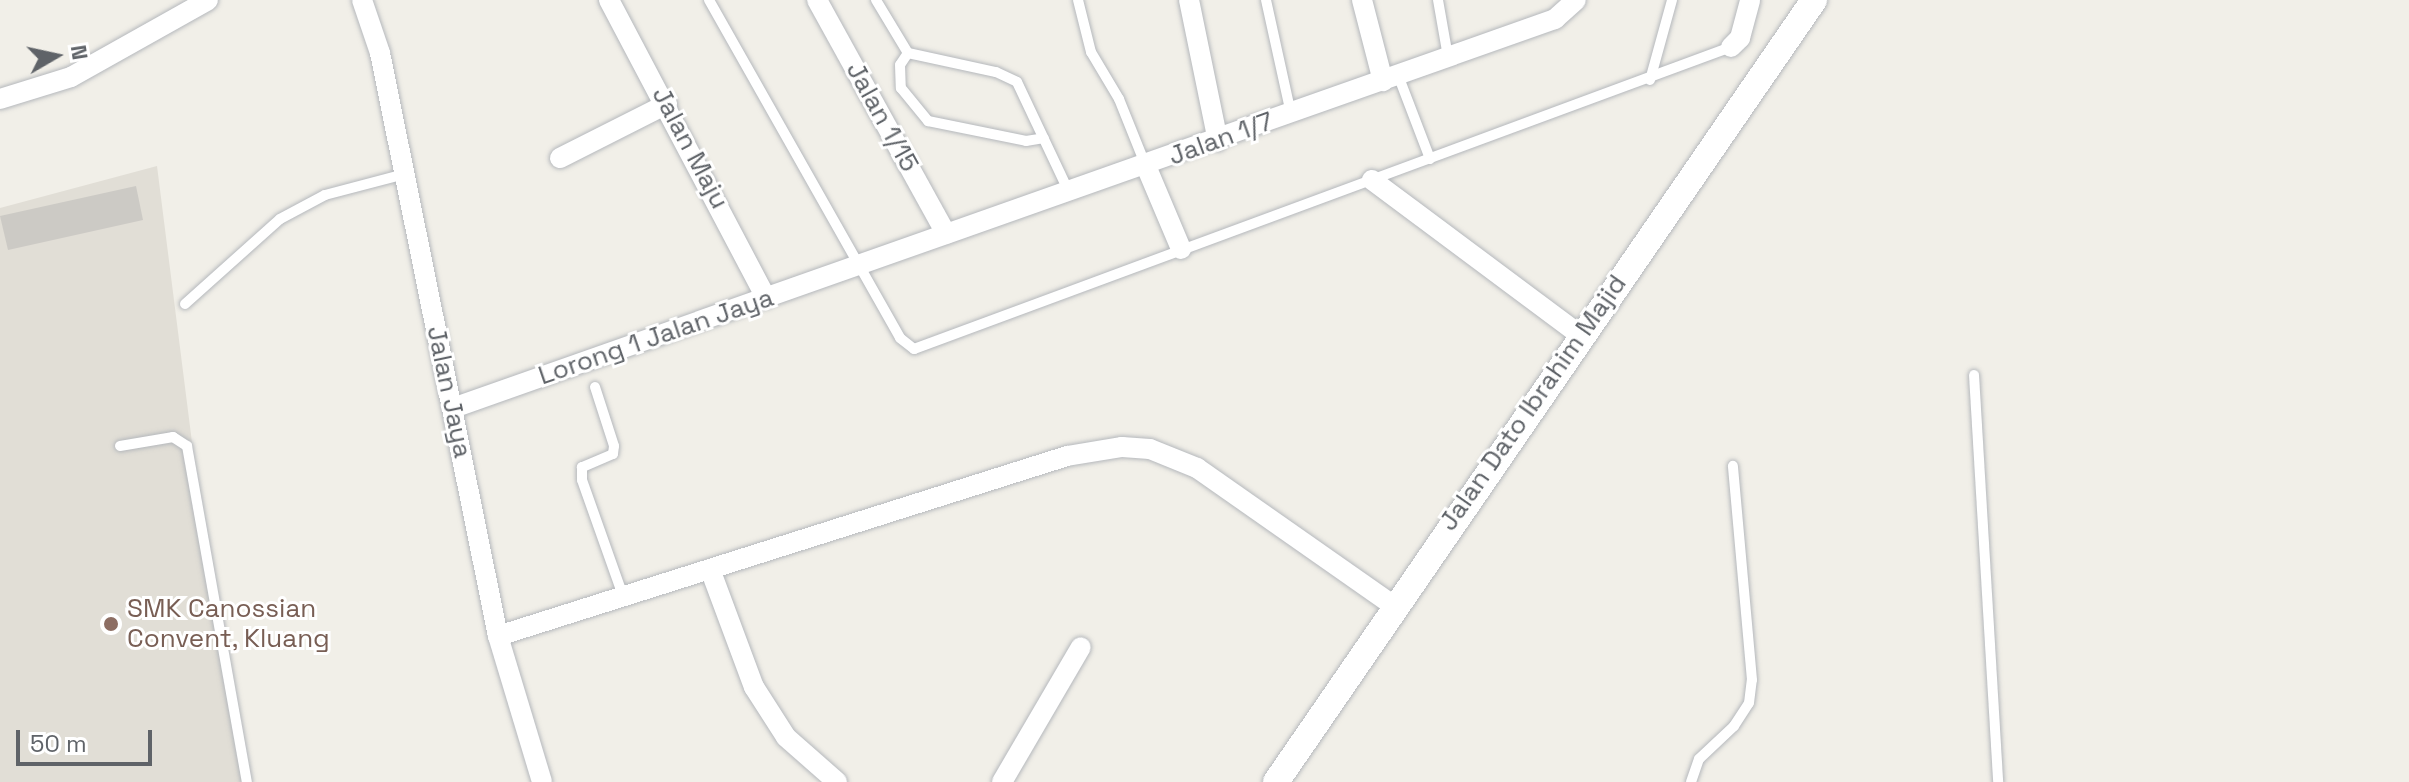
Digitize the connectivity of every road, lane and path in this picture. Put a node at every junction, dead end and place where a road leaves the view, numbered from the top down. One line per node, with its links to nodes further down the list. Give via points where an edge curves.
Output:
1 (208, 0): 22 (street, via 71,77)
2 (362, 0): 30 (street, Jalan Jaya, via 380,53)
3 (609, 0): 23 (street, Jalan Maju)
4 (709, 0): 35 (lane)
5 (817, 0): 33 (street, Jalan 1/15)
6 (876, 0): 18 (lane)
7 (1078, 0): 29 (lane, via 1091,52 1119,99)
8 (1189, 0): 26 (street)
9 (1266, 0): 24 (lane)
10 (1362, 0): 20 (street)
11 (1438, 0): 19 (lane)
12 (1576, 0): 19 (street, Jalan 1/7, via 1555,19)
13 (1672, 0): 21 (lane)
14 (1750, 0): 17 (street, via 1740,38)
15 (1814, 0): 16 (street, Jalan Dato Ibrahim Majid)
16 (1794, 13): 38 (street, Jalan Dato Ibrahim Majid)
17 (1731, 47): 21 (lane)
18 (908, 53): 25 (lane, via 1008,76 1017,82); 25 (lane, via 900,65 901,88 928,121 1026,141)
19 (1448, 58): 20 (street, Jalan 1/7)
20 (1391, 78): 24 (street, Jalan 1/7); 28 (lane)
21 (1650, 80): 28 (lane)
22 (0, 99)
23 (667, 104): 27 (street); 36 (street, Jalan Maju)
24 (1291, 114): 26 (street, Jalan 1/7)
25 (1044, 138): 32 (lane)
26 (1218, 141): 29 (street, Jalan 1/7)
27 (560, 158)
28 (1430, 159): 31 (lane)
29 (1146, 166): 32 (street, Jalan 1/7); 34 (street)
30 (401, 175): 37 (lane, via 325,195 280,219); 41 (street, Jalan Jaya)
31 (1372, 180): 34 (lane); 38 (street)
32 (1069, 192): 33 (street, Jalan 1/7)
33 (946, 234): 35 (street, Jalan 1/7)
34 (1181, 249): 35 (lane, via 914,349 900,338)
35 (860, 268): 36 (street, Lorong 1 Jalan Jaya)
36 (766, 298): 41 (street, Lorong 1 Jalan Jaya)
37 (185, 304)
38 (1580, 335): 46 (street, Jalan Dato Ibrahim Majid)
39 (1974, 375): 55 (lane)
40 (595, 387): 45 (lane, via 613,454 582,467 582,480)
41 (453, 408): 47 (street, Jalan Jaya)
42 (120, 446): 49 (lane, via 173,437 187,446)
43 (1733, 466): 54 (lane, via 1752,680 1749,703 1734,726 1699,759)
44 (710, 569): 45 (street); 46 (street, via 1067,456 1122,447 1150,449 1197,468); 51 (street, via 754,687 786,737)
45 (623, 596): 47 (street)
46 (1394, 606): 53 (street, Jalan Dato Ibrahim Majid)
47 (498, 636): 50 (street, Jalan Jaya)
48 (1081, 647): 52 (street)
49 (247, 782)
50 (542, 782)
51 (837, 782)
52 (1002, 782)
53 (1276, 782)
54 (1691, 782)
55 (1998, 782)

